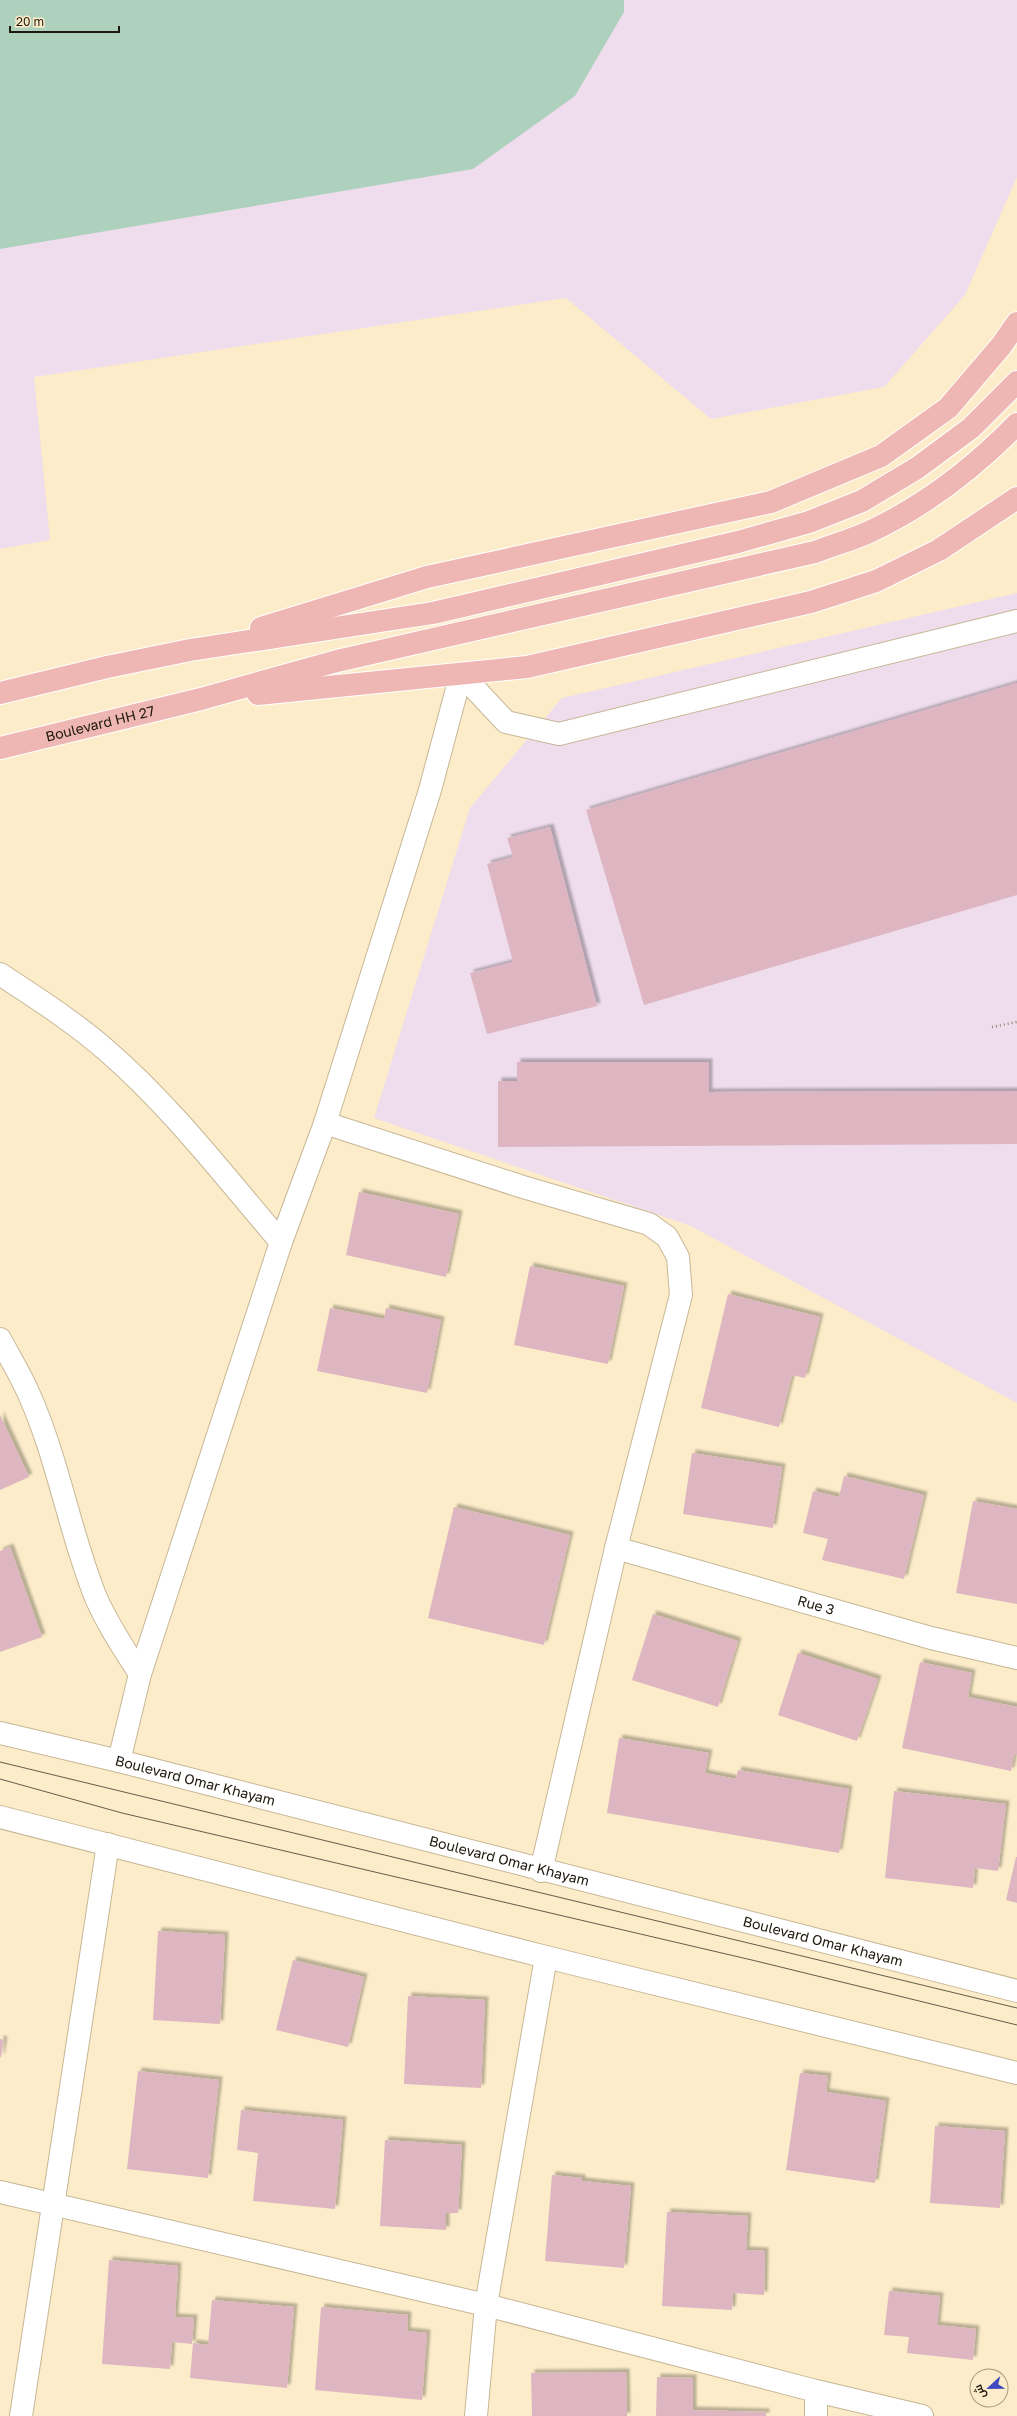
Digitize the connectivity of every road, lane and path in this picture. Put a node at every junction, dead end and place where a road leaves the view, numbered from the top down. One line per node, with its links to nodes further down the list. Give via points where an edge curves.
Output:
1 (1017, 323): 6 (main road, via 1001,346 948,408 881,456 771,502 427,577)
2 (1017, 382): 6 (main road, via 971,428 917,468 862,501 809,522 738,542 433,613)
3 (1017, 424): 9 (main road, via 991,450 935,494 870,532 815,552 337,661)
4 (1017, 498): 7 (main road, via 932,553 876,581 811,602 527,667)
5 (1017, 621): 7 (street, via 559,734 506,722)
6 (190, 650): 8 (main road)
7 (461, 674): 9 (main road); 14 (street, via 430,790)
8 (0, 693)
9 (201, 699): 10 (main road, Boulevard HH 27)
10 (0, 748)
11 (0, 974): 15 (street, via 62,1015 106,1050 167,1111)
12 (1017, 1022): 13 (path)
13 (992, 1027)
14 (325, 1123): 15 (street); 17 (street, via 523,1187 649,1224 667,1237 678,1257 681,1296)
15 (281, 1242): 19 (street)
16 (0, 1339): 19 (street, via 28,1393 55,1466 79,1551 96,1598 113,1633)
17 (616, 1548): 18 (street, Rue 3, via 931,1638); 24 (street)
18 (1017, 1658)
19 (140, 1674): 21 (street)
20 (0, 1733): 21 (street, Boulevard Omar Khayam)
21 (119, 1761): 24 (street, Boulevard Omar Khayam)
22 (0, 1817): 23 (street)
23 (108, 1844): 25 (street); 29 (street)
24 (541, 1871): 26 (street, Boulevard Omar Khayam)
25 (546, 1957): 27 (street); 30 (street)
26 (1017, 1991)
27 (1017, 2073)
28 (0, 2192): 29 (street)
29 (53, 2206): 30 (street); 32 (street)
30 (486, 2306): 31 (street); 33 (street)
31 (816, 2391): 34 (street); 35 (street)
32 (21, 2416)
33 (476, 2416)
34 (816, 2416)
35 (922, 2416)

